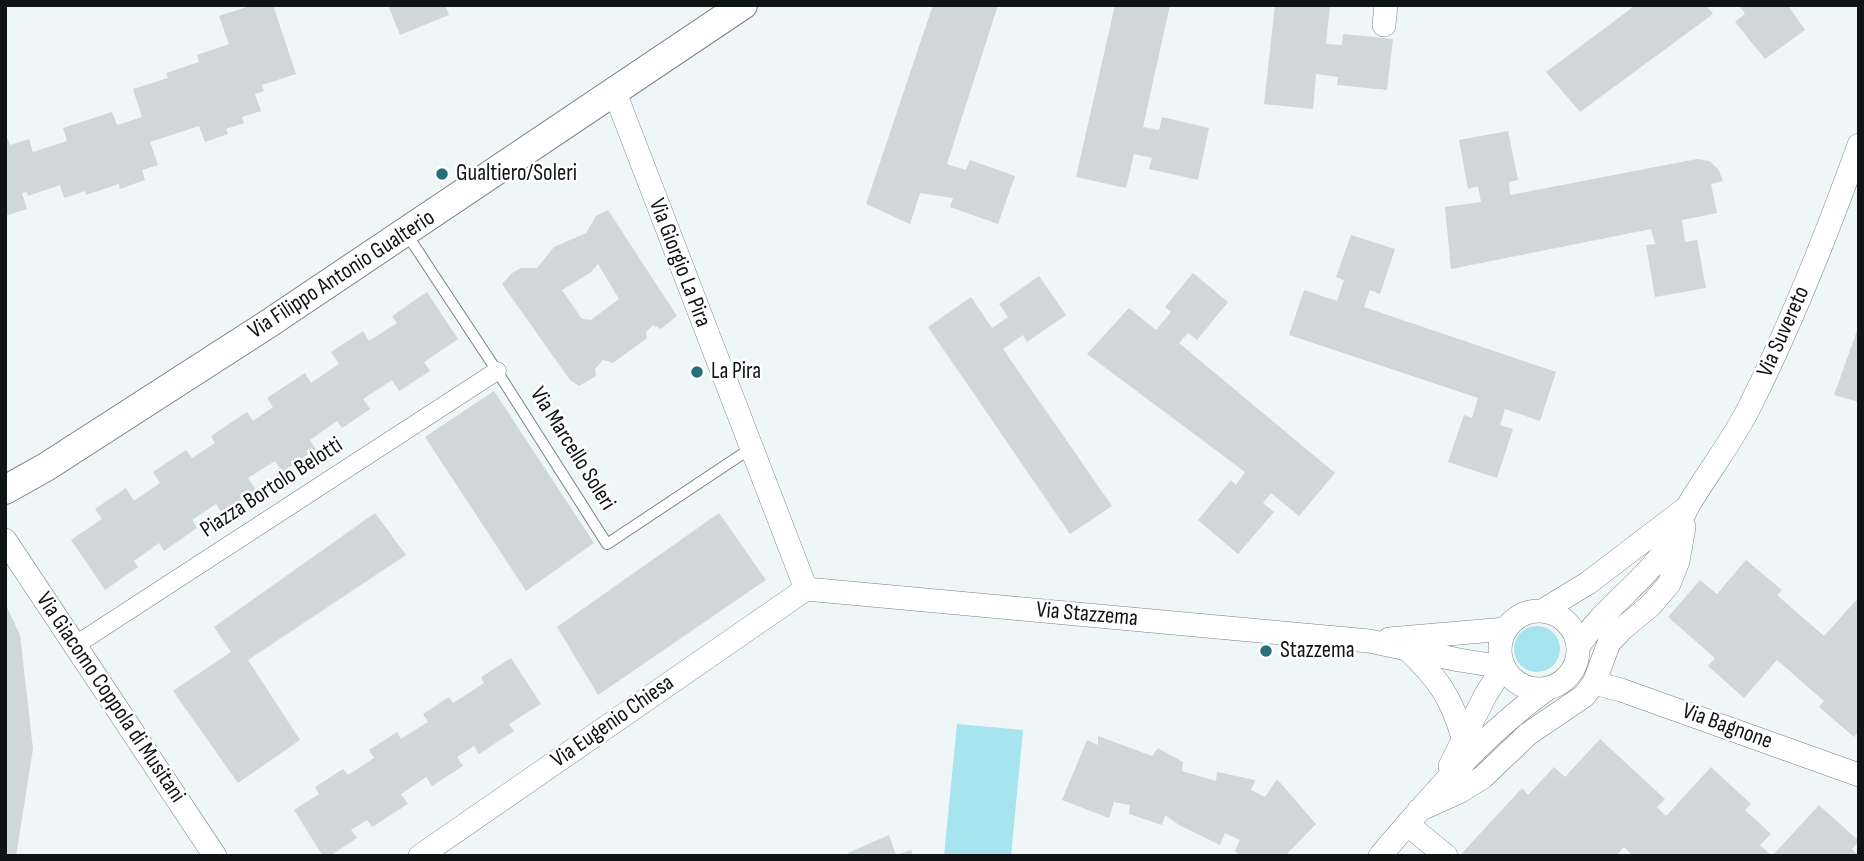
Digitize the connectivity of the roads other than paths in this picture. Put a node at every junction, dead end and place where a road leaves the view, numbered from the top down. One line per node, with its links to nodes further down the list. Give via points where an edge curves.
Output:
1 (743, 5): 2 (street, Via Filippo Antonio Gualterio)
2 (615, 93): 4 (street, Via Filippo Antonio Gualterio); 6 (street, Via Giorgio La Pira)
3 (1859, 145): 8 (street, Via Suvereto, via 1766,375 1732,440)
4 (406, 233): 5 (lane, Via Marcello Soleri); 7 (street, Via Filippo Antonio Gualterio)
5 (497, 371): 6 (lane, Via Marcello Soleri, via 607,544); 14 (street, Piazza Bortolo Belotti)
6 (750, 449): 10 (street, Via Giorgio La Pira)
7 (5, 490)
8 (1687, 507): 11 (street, Via Suvereto, via 1588,583); 15 (street, Via Suvereto, via 1676,534 1645,576 1600,618); 18 (street, via 1678,561 1669,584 1609,643)
9 (5, 540): 14 (street, Via Giacomo Coppola di Musitani)
10 (806, 589): 13 (street, Via Stazzema); 25 (street, Via Eugenio Chiesa)
11 (1542, 611): 12 (street, via 1515,619); 15 (street, via 1567,623)
12 (1506, 629): 13 (street, Via Stazzema); 17 (street, via 1501,640)
13 (1369, 641): 16 (street, Via Stazzema)
14 (74, 646): 24 (street, Via Giacomo Coppola di Musitani)
15 (1578, 647): 19 (street, via 1572,670)
16 (1407, 649): 17 (street, Via Stazzema); 20 (street, via 1448,695)
17 (1503, 667): 19 (street, via 1520,684); 20 (street)
18 (1594, 683): 21 (street, Via Bagnone); 23 (street, via 1570,707 1528,734 1483,777)
19 (1547, 689): 22 (street, via 1496,728)
20 (1463, 737): 22 (street)
21 (1859, 775)
22 (1443, 781): 23 (street)
23 (1413, 817): 26 (street); 27 (street)
24 (215, 856)
25 (420, 856)
26 (1380, 856)
27 (1446, 856)

